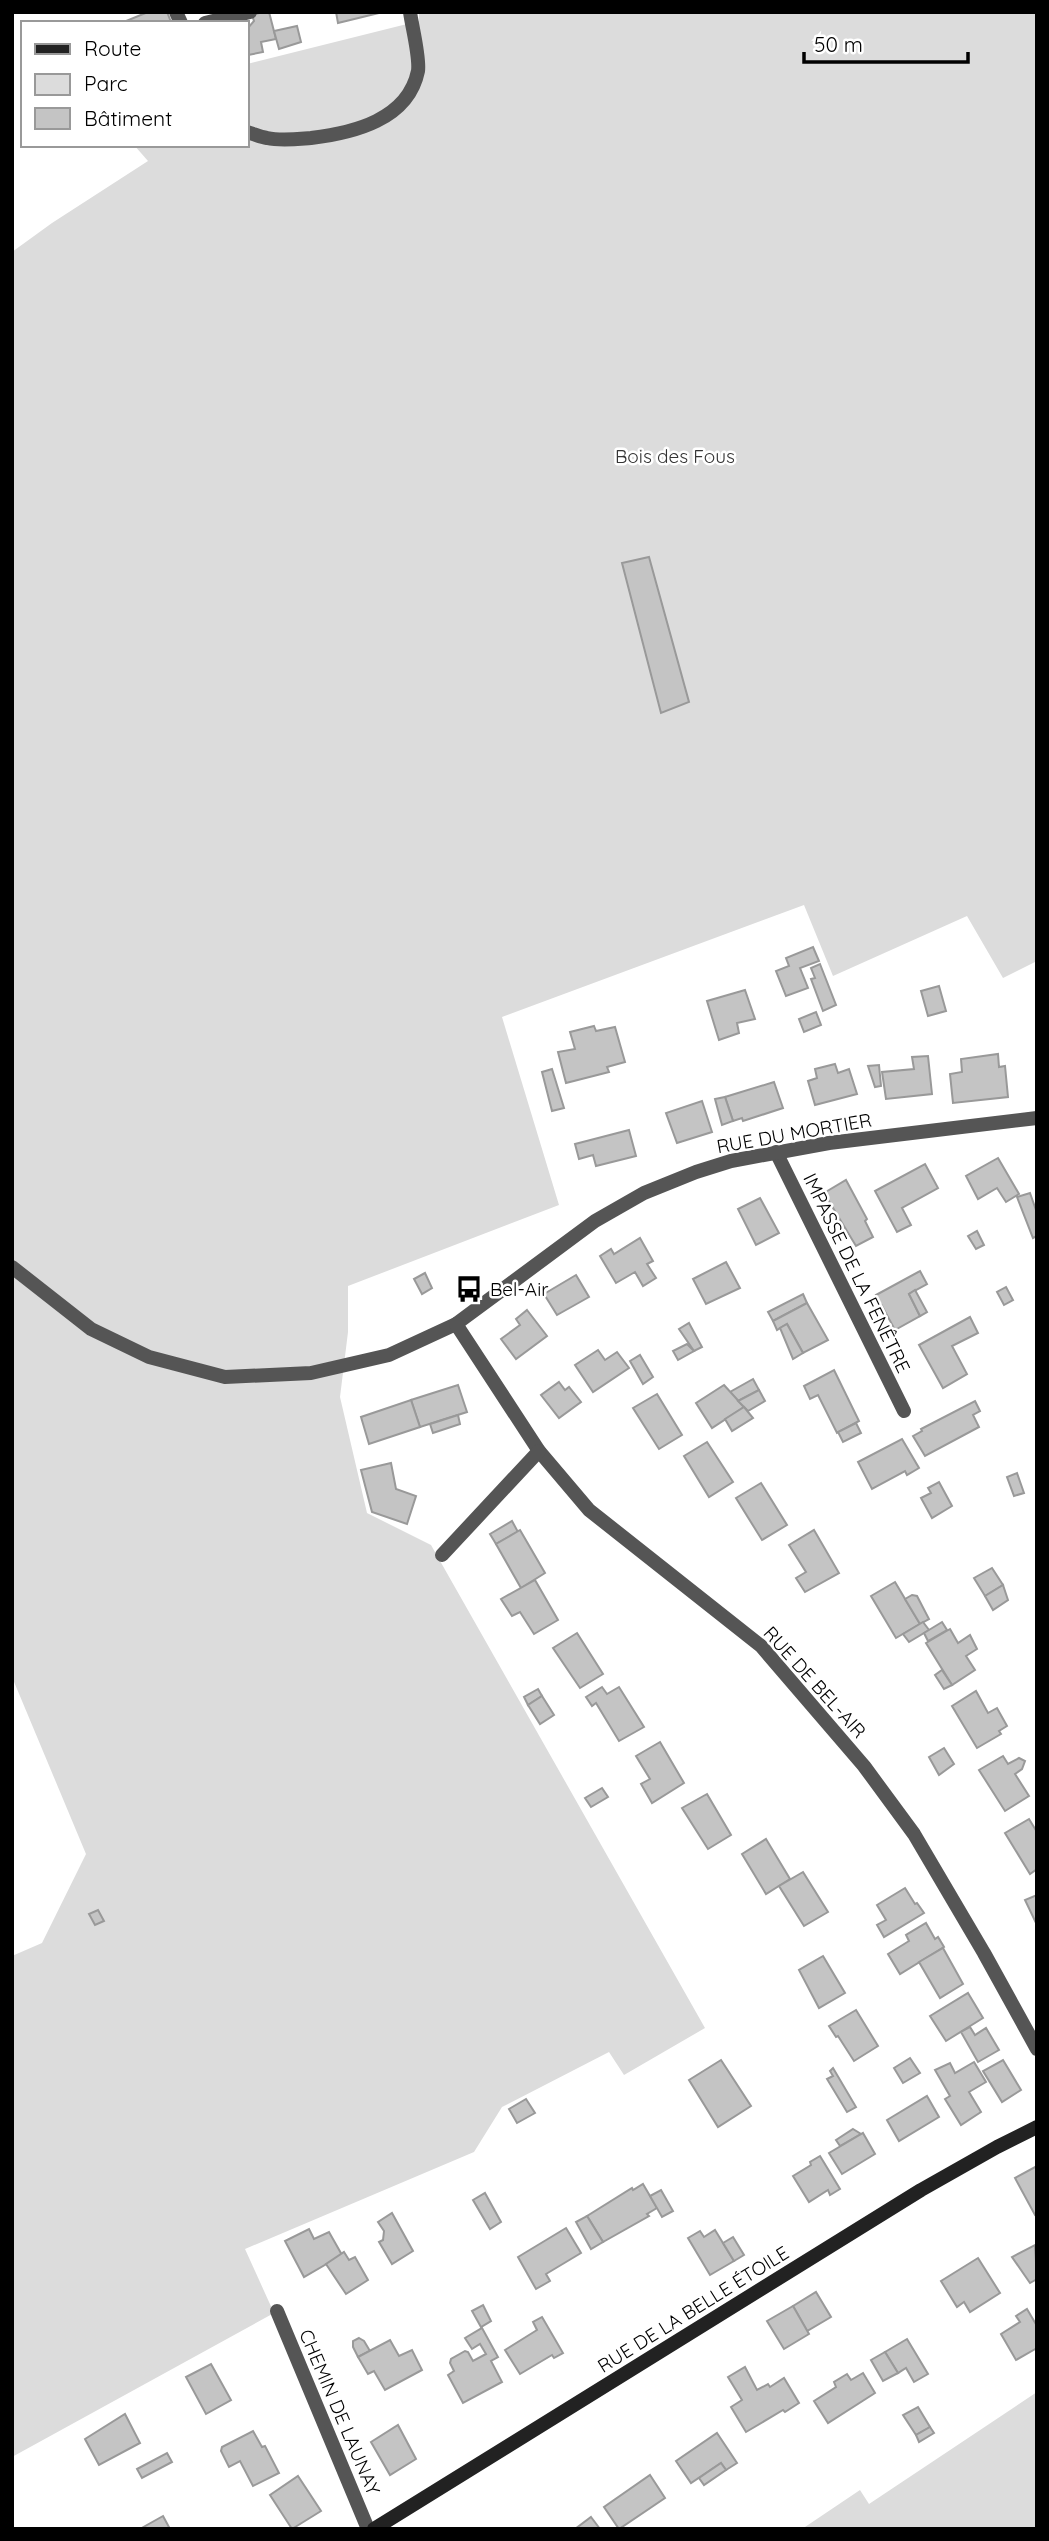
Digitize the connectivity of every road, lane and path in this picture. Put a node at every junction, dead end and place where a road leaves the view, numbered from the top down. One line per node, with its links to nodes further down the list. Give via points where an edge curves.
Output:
1 (250, 12): 3 (street)
2 (410, 12): 4 (street, via 418,70 408,96 393,111 343,134 270,139)
3 (213, 21)
4 (248, 132)
5 (1037, 1118): 6 (street, RUE DU MORTIER)
6 (776, 1152): 8 (street, RUE DU MORTIER, via 695,1172 626,1202 557,1247); 9 (street, IMPASSE DE LA FENÊTRE)
7 (12, 1267): 8 (street, RUE DU MORTIER, via 92,1329 149,1357 225,1377 311,1373 390,1354)
8 (456, 1324): 10 (street, RUE DE BEL-AIR)
9 (904, 1411)
10 (539, 1451): 11 (street); 12 (street, RUE DE BEL-AIR, via 589,1510 761,1646 864,1766 914,1834)
11 (442, 1555)
12 (1037, 2049)
13 (1037, 2127): 16 (street, RUE DE LA BELLE ÉTOILE, via 921,2190)
14 (277, 2311): 15 (street, CHEMIN DE LAUNAY)
15 (368, 2529)
16 (374, 2529)

